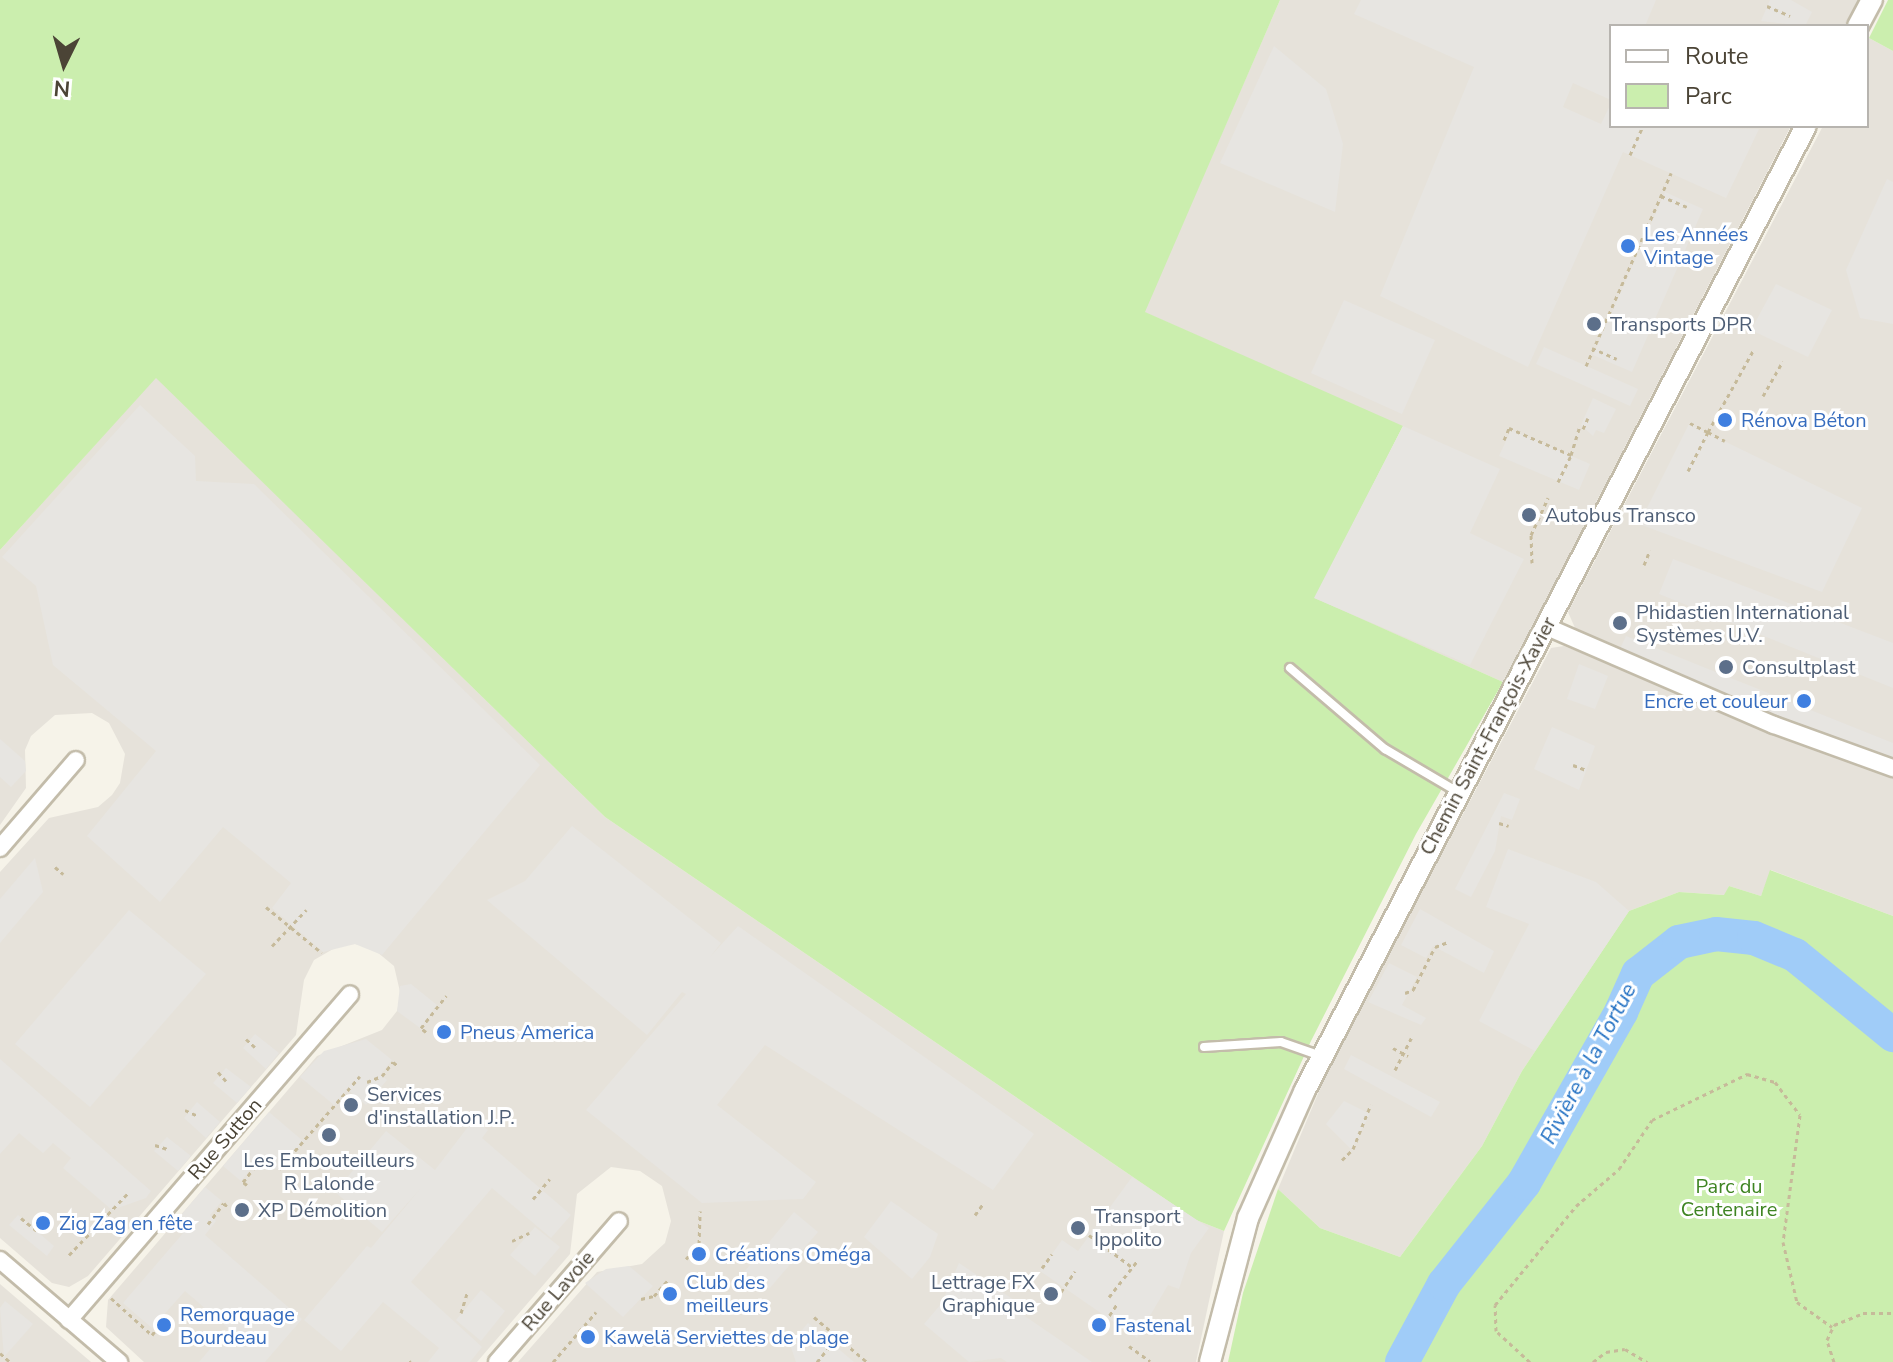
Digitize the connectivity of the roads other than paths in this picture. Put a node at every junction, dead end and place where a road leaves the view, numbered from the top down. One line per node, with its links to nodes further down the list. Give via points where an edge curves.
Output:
1 (1872, 0): 2 (street)
2 (1859, 24)
3 (1805, 128): 4 (street, Chemin Saint-François-Xavier)
4 (1545, 626): 7 (street, via 1774,725); 8 (street, Chemin Saint-François-Xavier)
5 (1290, 668): 8 (lane, via 1385,749)
6 (76, 760): 9 (street)
7 (1893, 768)
8 (1459, 792): 12 (street, Chemin Saint-François-Xavier)
9 (0, 848)
10 (350, 995): 15 (street, Rue Sutton)
11 (1204, 1047): 12 (lane, via 1281,1042)
12 (1322, 1056): 18 (street, Chemin Saint-François-Xavier, via 1248,1218)
13 (619, 1221): 17 (street, Rue Lavoie)
14 (0, 1260): 15 (street)
15 (69, 1320): 16 (street)
16 (119, 1362)
17 (497, 1362)
18 (1210, 1362)

